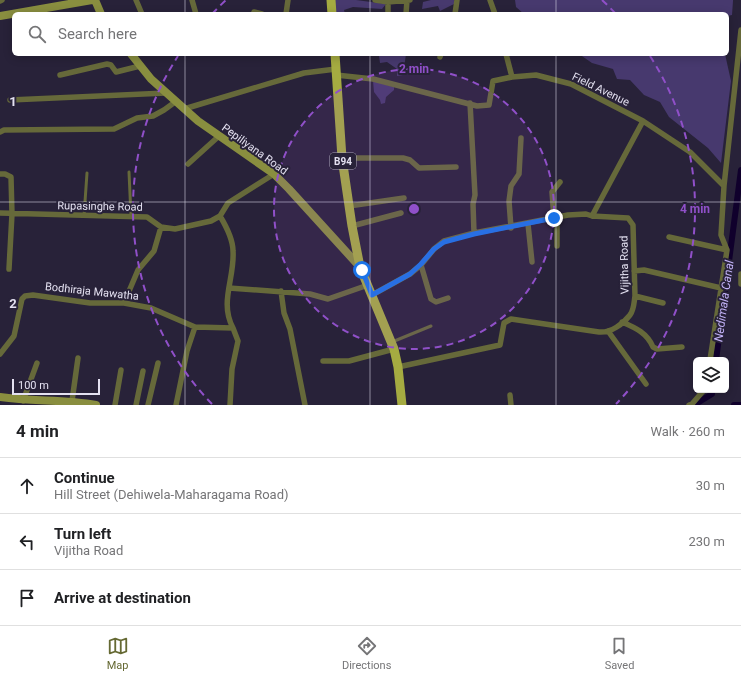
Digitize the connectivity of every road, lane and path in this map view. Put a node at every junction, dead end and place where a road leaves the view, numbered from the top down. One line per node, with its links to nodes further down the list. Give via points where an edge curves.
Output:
1 (92, 0): 12 (main road)
2 (95, 0): 13 (main road)
3 (136, 0): 14 (street)
4 (192, 0): 15 (street)
5 (288, 0): 16 (street)
6 (332, 0): 17 (main road)
7 (375, 0): 11 (street)
8 (409, 0): 11 (street); 19 (street)
9 (457, 0): 20 (street)
10 (490, 0): 21 (street)
11 (388, 2): 18 (street)
12 (23, 12)
13 (100, 12)
14 (141, 12)
15 (195, 12)
16 (286, 12)
17 (332, 12)
18 (388, 12)
19 (406, 12)
20 (455, 12)
21 (493, 12)
22 (12, 14): 23 (main road)
23 (0, 16)
24 (741, 30): 49 (street)
25 (134, 56): 28 (main road, Pepiliyana Road)
26 (335, 56): 29 (main road, B94)
27 (507, 56): 31 (street)
28 (140, 66): 30 (street, via 116,72 107,64); 32 (main road, Pepiliyana Road)
29 (336, 72): 35 (street, Field Avenue); 36 (street, Field Avenue, via 304,72); 41 (main road, B94)
30 (60, 75)
31 (512, 77): 35 (street, Field Avenue, via 493,81 490,105 477,106); 37 (street, Field Avenue, via 536,75 571,84)
32 (166, 93): 33 (street); 34 (main road, Pepiliyana Road)
33 (10, 100)
34 (175, 102): 36 (main road, Pepiliyana Road); 38 (street, via 153,116 137,118 114,129)
35 (470, 103): 64 (street, via 475,195)
36 (184, 110): 39 (main road, Pepiliyana Road)
37 (643, 121): 49 (street, Field Avenue, via 690,152); 58 (street)
38 (0, 132)
39 (219, 136): 42 (street); 47 (main road, Pepiliyana Road)
40 (521, 138): 63 (street, via 519,174 511,186 509,201)
41 (342, 158): 43 (street, via 404,158 419,168); 51 (main road, B94)
42 (188, 164)
43 (456, 167)
44 (129, 172): 56 (lane)
45 (87, 173): 55 (lane)
46 (0, 174): 54 (street, via 11,177)
47 (274, 174): 57 (street, Rupasinghe Road, via 228,203); 70 (main road, Pepiliyana Road)
48 (560, 182): 59 (street, via 552,192)
49 (724, 186): 67 (street, via 721,235)
50 (404, 198): 51 (street)
51 (349, 206): 61 (main road, B94)
52 (0, 213): 54 (street, Rupasinghe Road)
53 (402, 213): 61 (street)
54 (12, 214): 55 (street, Rupasinghe Road); 71 (street)
55 (84, 216): 56 (street, Rupasinghe Road)
56 (131, 216): 62 (street, Rupasinghe Road, via 147,217)
57 (220, 216): 62 (street, Rupasinghe Road, via 186,228); 76 (street, via 233,250)
58 (592, 216): 59 (street, Vijitha Road, via 586,214); 72 (street, Vijitha Road, via 623,216 631,221)
59 (555, 218): 60 (street, Vijitha Road); 66 (street)
60 (528, 224): 63 (street, Vijitha Road); 68 (street)
61 (352, 226): 70 (main road, B94)
62 (161, 227): 82 (street, via 154,251 138,270)
63 (511, 228): 64 (street, Vijitha Road)
64 (474, 234): 69 (street, Vijitha Road, via 444,242)
65 (669, 237): 67 (street)
66 (557, 246)
67 (727, 250): 77 (street)
68 (532, 262)
69 (421, 264): 79 (street, Vijitha Road, via 398,282); 81 (street, via 433,302)
70 (360, 267): 75 (main road, B94)
71 (9, 269)
72 (634, 271): 77 (street, via 644,270); 80 (street, Vijitha Road)
73 (741, 274): 74 (street)
74 (741, 284)
75 (368, 285): 78 (street, via 328,299); 79 (main road, B94)
76 (229, 288): 78 (street); 87 (street, via 226,300 227,318)
77 (721, 288): 92 (street)
78 (281, 291): 112 (street)
79 (372, 295): 89 (main road, B94)
80 (635, 296): 83 (street); 84 (street, Vijitha Road, via 630,314)
81 (448, 298)
82 (124, 303): 86 (street, Bodhiraja Mawatha, via 151,308); 91 (street, Bodhiraja Mawatha, via 90,303 25,296 22,299 14,336)
83 (663, 303)
84 (622, 322): 88 (street, Vijitha Road, via 614,330); 90 (street, via 637,328 657,349)
85 (431, 326): 89 (lane)
86 (196, 327): 87 (street, Bodhiraja Mawatha); 110 (street, via 187,351)
87 (233, 328): 111 (street, via 238,341 232,369)
88 (608, 331): 97 (street, Vijitha Road, via 599,332 511,319 504,323 500,345); 100 (street)
89 (393, 346): 94 (street, via 349,361); 97 (main road, B94)
90 (682, 347)
91 (0, 354)
92 (710, 357)
93 (78, 358): 105 (street)
94 (323, 361)
95 (37, 363): 104 (street)
96 (158, 363): 109 (street)
97 (398, 367): 113 (main road, B94)
98 (121, 370): 107 (street)
99 (143, 371): 108 (street)
100 (646, 384)
101 (701, 393): 115 (street)
102 (510, 395): 114 (street)
103 (0, 397): 104 (main road)
104 (22, 400): 105 (main road)
105 (72, 401): 106 (main road)
106 (96, 405)
107 (115, 405)
108 (136, 405)
109 (148, 405)
110 (176, 405)
111 (230, 405)
112 (305, 405)
113 (402, 405)
114 (511, 405)
115 (689, 405)

